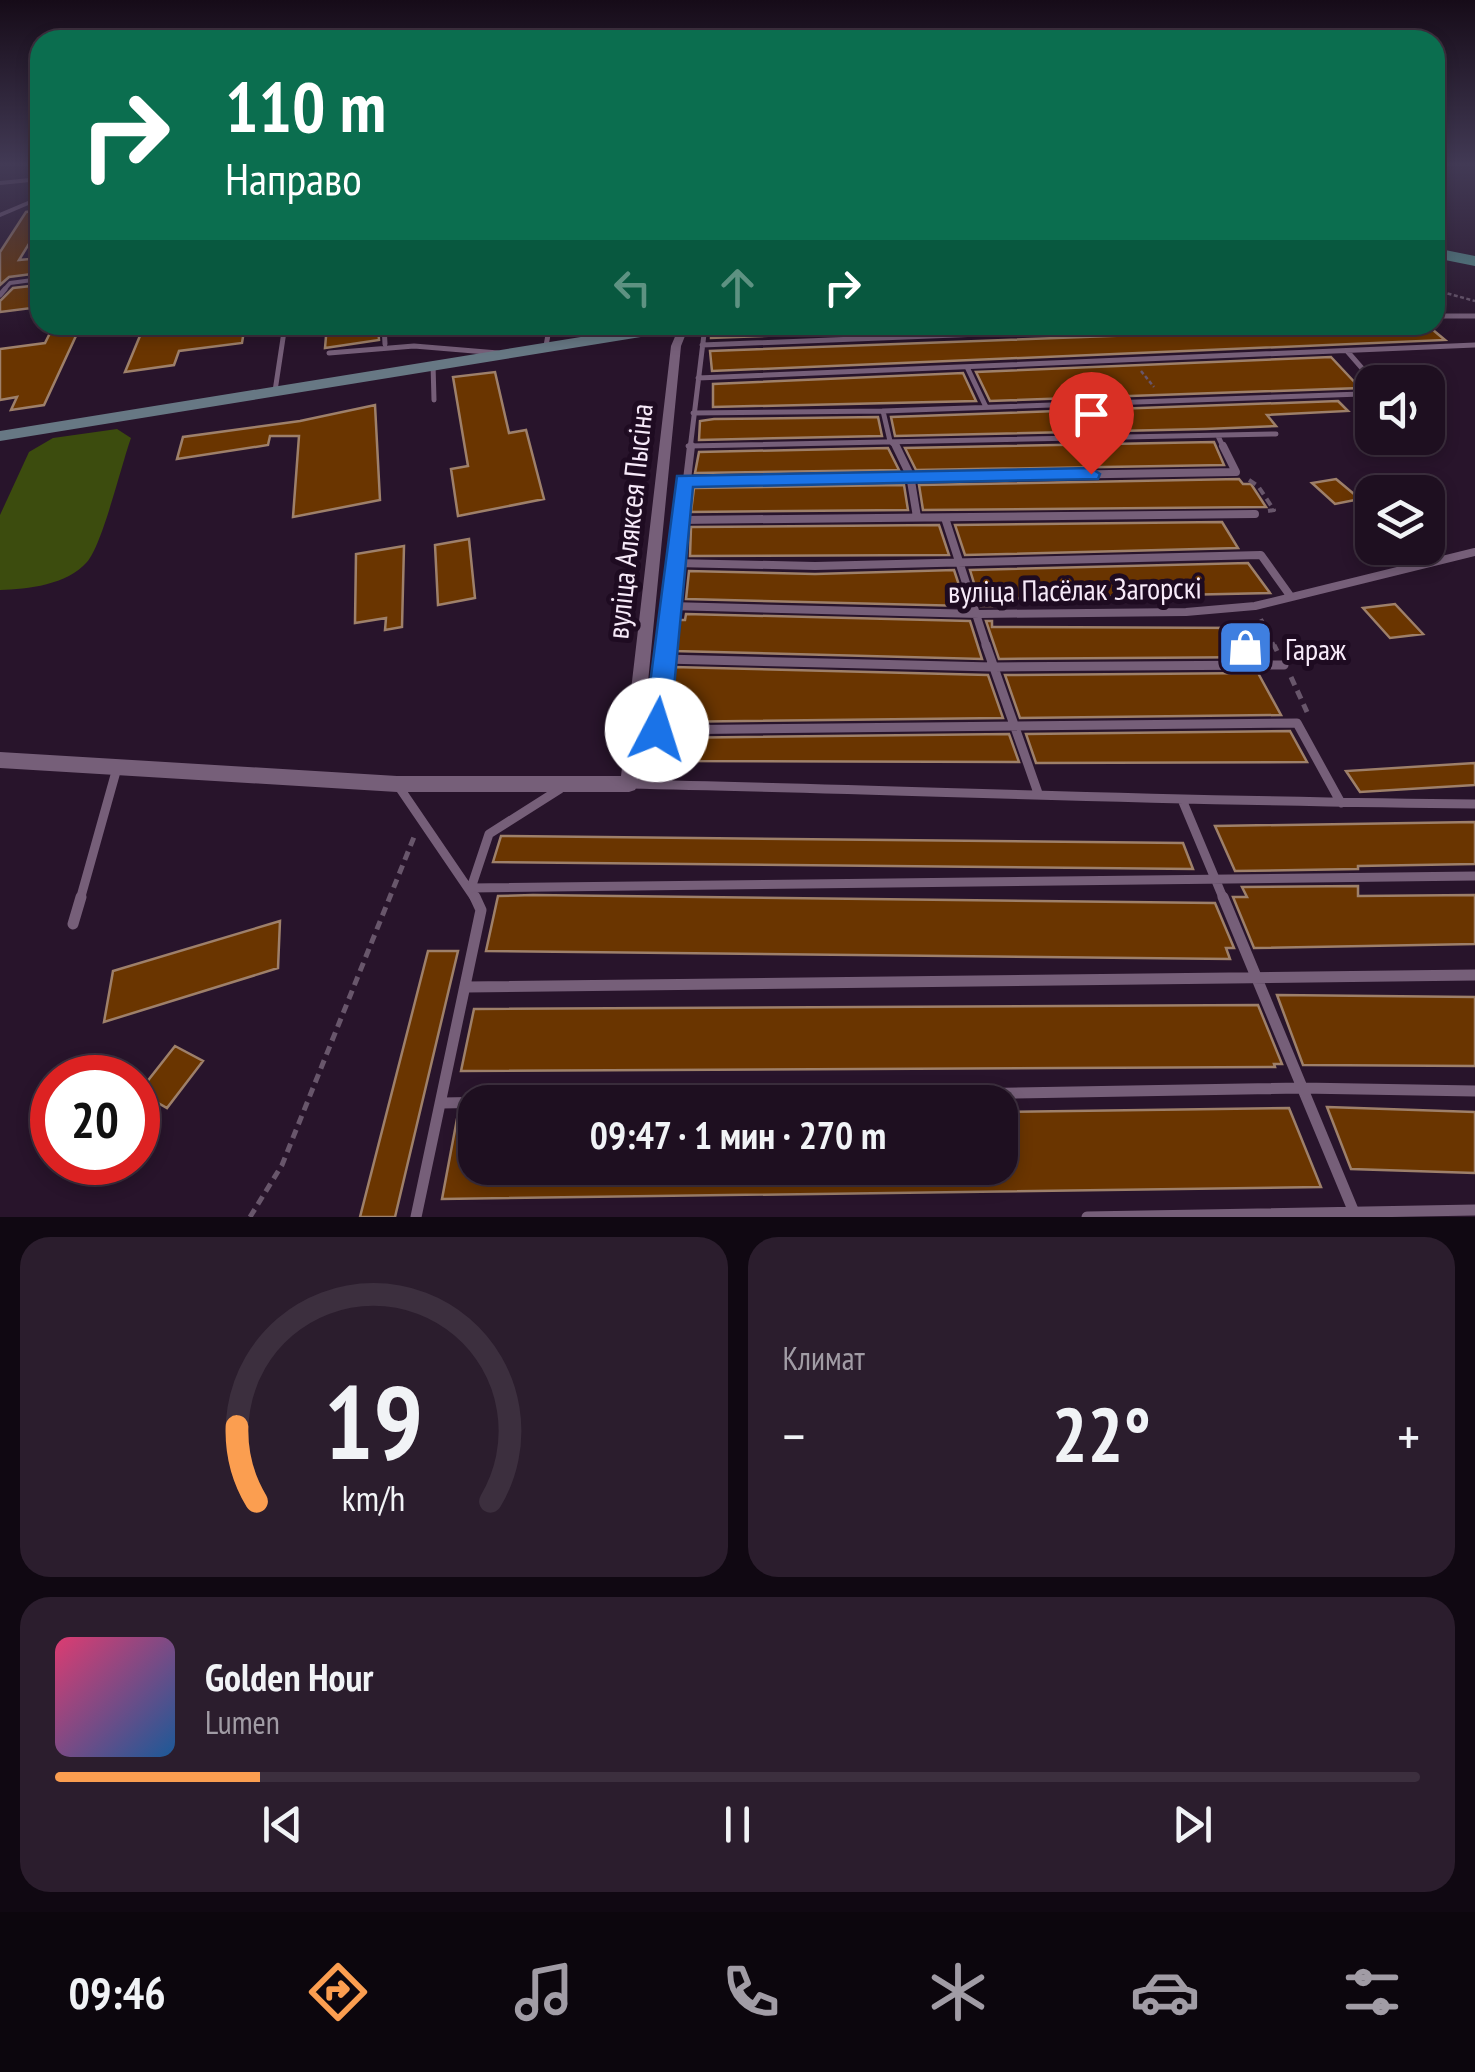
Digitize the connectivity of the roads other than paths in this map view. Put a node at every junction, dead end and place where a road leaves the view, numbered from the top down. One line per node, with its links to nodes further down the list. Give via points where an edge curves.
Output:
1 (1445, 254): 2 (main road)
2 (1475, 261)
3 (30, 280): 4 (lane, via 10,283)
4 (0, 295)
5 (1445, 316): 6 (lane)
6 (1475, 316)
7 (284, 335): 25 (lane)
8 (385, 335): 14 (lane)
9 (549, 335): 17 (lane)
10 (622, 335): 17 (main road)
11 (680, 335): 57 (street, вуліца Аляксея Пысіна)
12 (704, 335): 15 (lane)
13 (956, 335): 15 (lane)
14 (385, 344): 19 (lane); 20 (lane, via 436,343)
15 (702, 345): 24 (lane)
16 (1475, 345): 18 (lane)
17 (546, 346): 20 (main road)
18 (1347, 351): 22 (lane); 23 (lane)
19 (329, 353)
20 (501, 354): 21 (main road)
21 (433, 364): 25 (main road); 27 (lane)
22 (1359, 365)
23 (967, 367): 24 (lane); 28 (lane)
24 (698, 378): 30 (lane)
25 (275, 392): 32 (main road)
26 (1355, 394): 28 (lane)
27 (434, 400)
28 (986, 407): 29 (lane)
29 (883, 411): 30 (lane); 34 (lane)
30 (693, 413): 35 (lane)
31 (1276, 434): 33 (lane)
32 (0, 436)
33 (1218, 436): 34 (lane); 36 (lane, via 1236,472)
34 (894, 443): 35 (lane); 36 (lane)
35 (688, 446): 37 (lane)
36 (909, 478): 37 (lane); 39 (lane)
37 (684, 481): 41 (lane)
38 (1256, 514): 40 (lane)
39 (917, 517): 40 (lane); 41 (lane)
40 (945, 518): 43 (lane)
41 (680, 520): 44 (lane)
42 (1475, 552): 45 (lane, вуліца Пасёлак Загорскі)
43 (961, 562): 44 (lane); 45 (lane, via 1261,555); 47 (lane)
44 (675, 564): 46 (lane)
45 (1292, 597): 47 (lane, вуліца Пасёлак Загорскі, via 1186,612)
46 (670, 606): 47 (lane, вуліца Пасёлак Загорскі); 48 (lane)
47 (979, 614): 50 (lane)
48 (664, 658): 50 (lane); 52 (lane)
49 (1284, 665): 50 (lane)
50 (993, 667): 51 (lane)
51 (1011, 724): 52 (lane); 58 (lane); 60 (lane, via 1297,723)
52 (657, 730): 57 (lane)
53 (0, 760): 54 (street)
54 (116, 768): 55 (street); 65 (lane)
55 (397, 784): 56 (street); 64 (lane)
56 (568, 784): 57 (street); 64 (lane, via 488,834)
57 (629, 784): 58 (lane)
58 (1038, 793): 59 (lane)
59 (1184, 802): 60 (lane); 63 (lane)
60 (1341, 803): 61 (lane)
61 (1475, 804)
62 (1475, 876): 63 (lane)
63 (1216, 878): 64 (lane); 67 (lane)
64 (471, 888): 68 (lane, via 481,910)
65 (74, 924)
66 (1475, 976): 67 (lane)
67 (1257, 979): 68 (lane); 69 (lane)
68 (467, 987): 71 (lane)
69 (1302, 1088): 70 (lane); 71 (lane); 73 (lane)
70 (1475, 1091)
71 (442, 1102): 74 (lane)
72 (1475, 1210): 73 (lane)
73 (1355, 1215): 75 (lane)
74 (416, 1217)
75 (1087, 1217)

